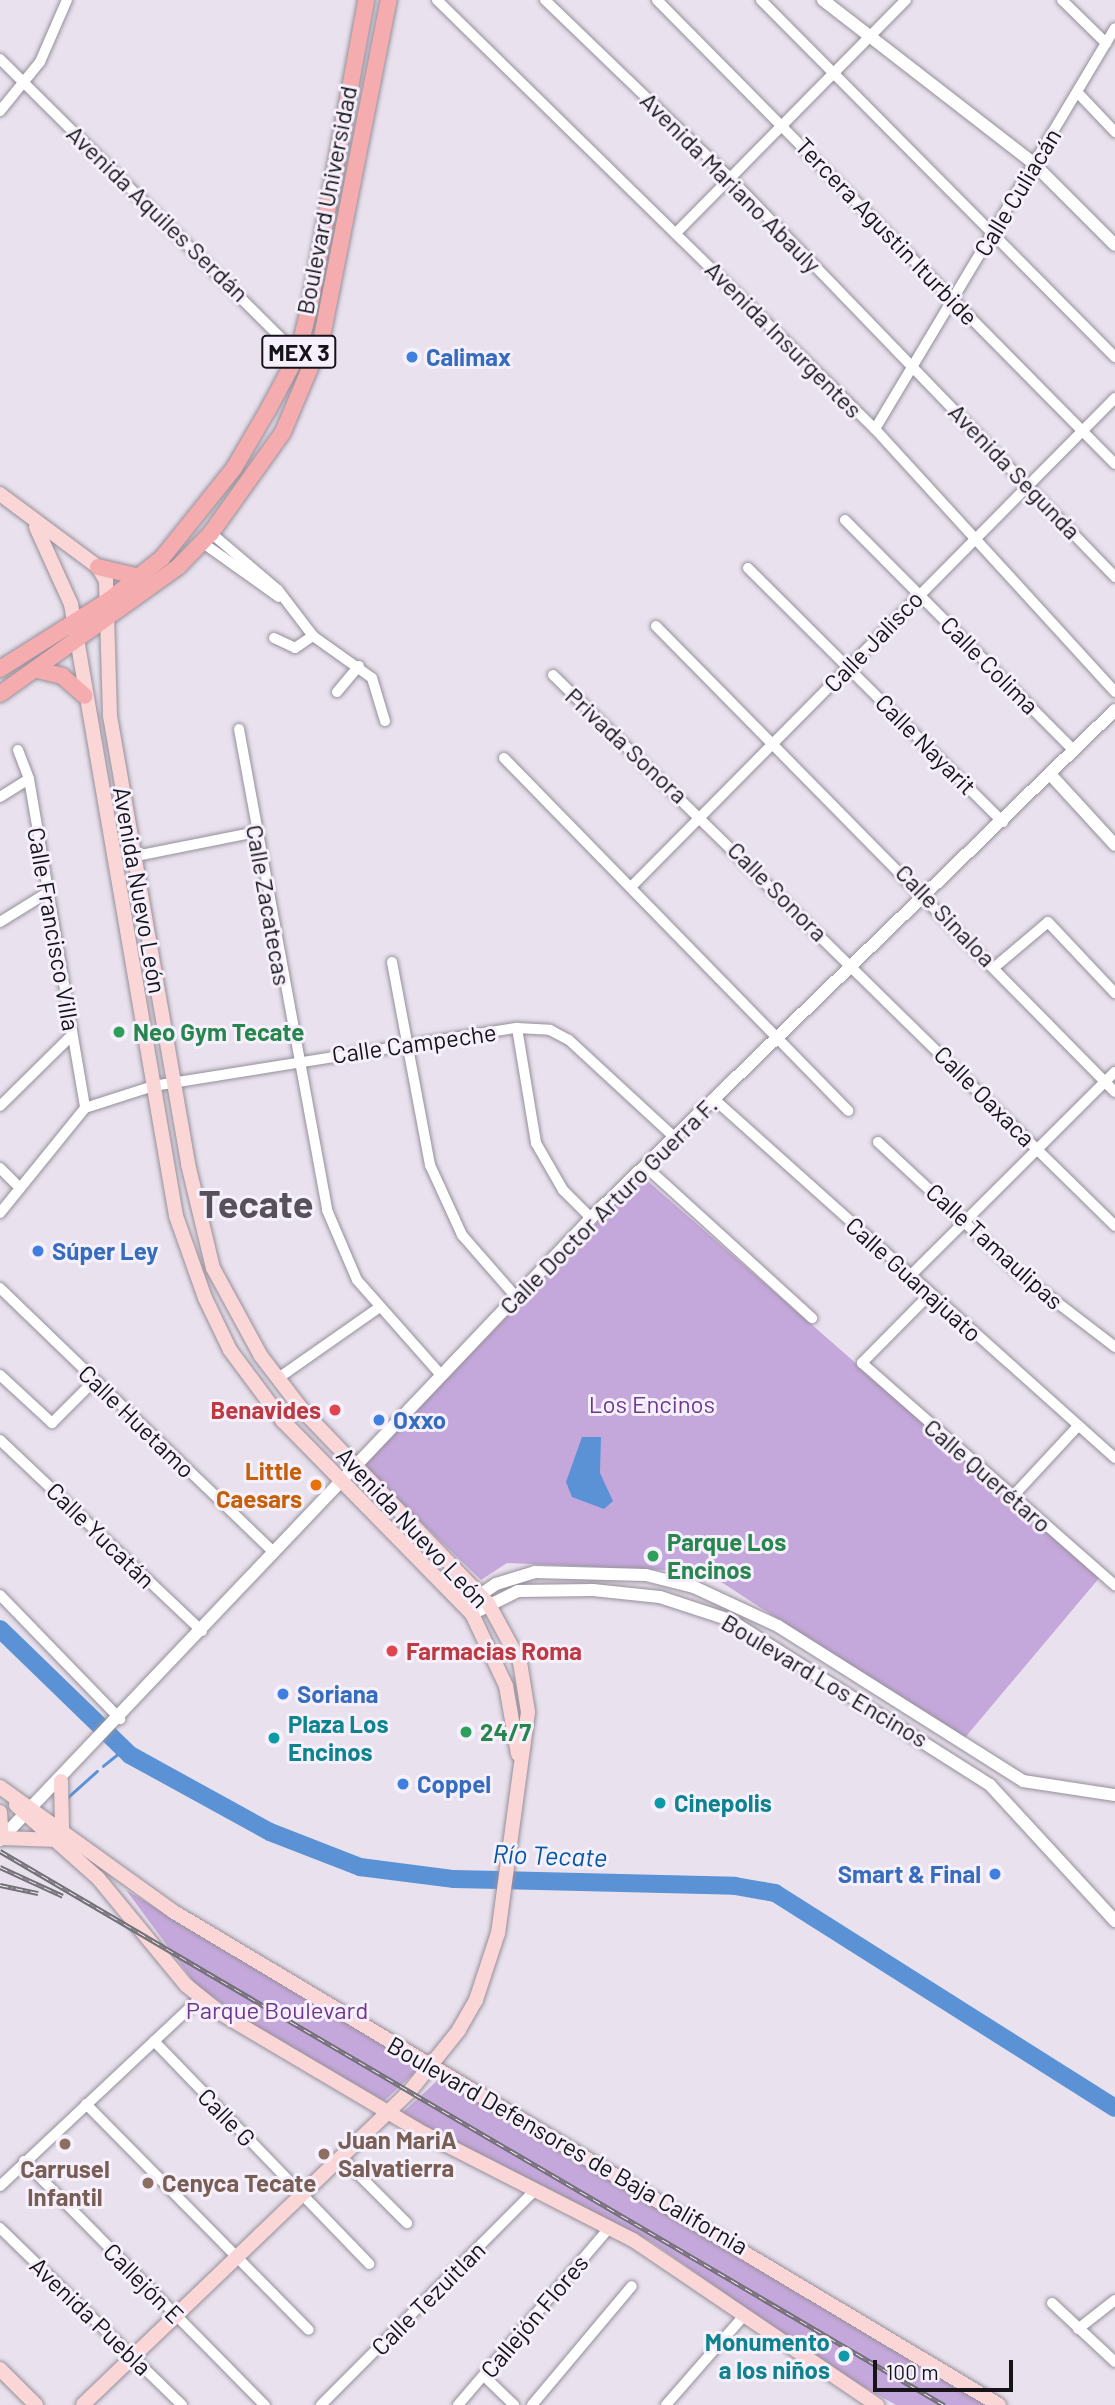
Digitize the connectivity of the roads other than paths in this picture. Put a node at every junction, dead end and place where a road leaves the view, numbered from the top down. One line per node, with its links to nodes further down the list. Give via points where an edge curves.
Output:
1 (67, 0): 16 (street)
2 (366, 0): 27 (main road, Boulevard Universidad / MEX 3)
3 (389, 0): 30 (main road, Boulevard Universidad / MEX 3)
4 (437, 0): 24 (street, Avenida Insurgentes)
5 (545, 0): 22 (street, Avenida Mariano Abauly)
6 (657, 0): 19 (street, Tercera Agustin Iturbide)
7 (761, 0): 15 (street)
8 (822, 0): 12 (street)
9 (906, 0): 12 (street)
10 (1062, 0): 13 (street)
11 (1115, 28): 13 (street, Calle Culiacán)
12 (870, 37): 15 (street); 21 (street)
13 (1106, 43): 17 (street, Calle Culiacán)
14 (0, 59): 16 (street, Avenida Aquiles Serdán)
15 (835, 72): 19 (street); 23 (street)
16 (25, 83): 18 (street); 27 (street, Avenida Aquiles Serdán)
17 (1078, 93): 20 (street); 21 (street, Calle Culiacán)
18 (0, 111)
19 (783, 125): 22 (street); 26 (street, Tercera Agustin Iturbide)
20 (1115, 132)
21 (1032, 162): 23 (street, Calle Culiacán); 25 (street)
22 (729, 177): 24 (street); 29 (street, Avenida Mariano Abauly)
23 (993, 229): 26 (street, Calle Culiacán); 28 (street)
24 (677, 232): 32 (street, Avenida Insurgentes)
25 (1115, 245)
26 (953, 298): 29 (street, Calle Culiacán); 33 (street, Tercera Agustin Iturbide)
27 (298, 354): 30 (street, Avenida Aquiles Serdán); 43 (main road, Boulevard Universidad / MEX 3, via 234,468 183,536)
28 (1115, 357)
29 (914, 366): 32 (street, Calle Culiacán); 35 (street, Avenida Segunda)
30 (312, 371): 40 (main road, Boulevard Universidad / MEX 3, via 283,432)
31 (1115, 398): 33 (street, Calle Jalisco)
32 (875, 429): 39 (street, Avenida Insurgentes)
33 (1083, 432): 34 (street, Tercera Agustin Iturbide); 35 (street, Calle Jalisco)
34 (1115, 464)
35 (1027, 483): 39 (street, Calle Jalisco); 44 (street, Avenida Segunda)
36 (0, 494): 37 (main road)
37 (33, 520): 41 (main road); 48 (main road, Avenida Nuevo León, via 65,582)
38 (845, 520): 45 (street, Calle Colima)
39 (972, 536): 45 (street, Calle Jalisco); 59 (street, Avenida Insurgentes)
40 (207, 538): 47 (main road, Boulevard Universidad / MEX 3); 50 (street, via 286,599)
41 (98, 567): 43 (main road); 46 (main road)
42 (748, 568): 54 (street, Calle Nayarit)
43 (140, 577): 46 (main road, Boulevard Universidad / MEX 3)
44 (1115, 577)
45 (919, 594): 54 (street, Calle Jalisco); 67 (street, Calle Colima)
46 (109, 600): 47 (main road, Avenida Nuevo León); 48 (main road, Boulevard Universidad / MEX 3)
47 (108, 621): 52 (main road, Boulevard Universidad / MEX 3); 76 (main road, Avenida Nuevo León, via 110,716)
48 (74, 622): 52 (main road, Avenida Nuevo León); 55 (main road, Boulevard Universidad / MEX 3)
49 (656, 626): 65 (street, Calle Sinaloa)
50 (313, 636): 51 (street, via 295,648); 53 (street)
51 (274, 638)
52 (78, 643): 56 (main road, Boulevard Universidad / MEX 3); 61 (main road, Avenida Nuevo León)
53 (359, 666): 58 (street); 63 (street, via 379,690)
54 (849, 666): 65 (street, Calle Jalisco); 73 (street, Calle Nayarit)
55 (0, 669)
56 (37, 670): 60 (main road, Boulevard Universidad / MEX 3); 61 (main road, via 62,676)
57 (553, 675): 72 (street, Privada Sonora)
58 (337, 691)
59 (1115, 692)
60 (0, 694)
61 (85, 696): 93 (main road, Avenida Nuevo León)
62 (1115, 710): 67 (street, Calle Doctor Arturo Guerra F.)
63 (385, 721)
64 (239, 729): 74 (street, Calle Zacatecas)
65 (773, 743): 72 (street, Calle Jalisco); 79 (street, Calle Sinaloa)
66 (18, 750): 70 (street, Calle Francisco Villa)
67 (1074, 751): 69 (street, Calle Doctor Arturo Guerra F.)
68 (504, 758): 77 (street)
69 (1050, 774): 73 (street, Calle Doctor Arturo Guerra F.); 75 (street)
70 (29, 779): 71 (street); 78 (street, Calle Francisco Villa)
71 (0, 797)
72 (701, 815): 77 (street, Calle Jalisco); 83 (street, Calle Sonora)
73 (1003, 821): 79 (street, Calle Doctor Arturo Guerra F.)
74 (256, 832): 76 (street); 89 (street, Calle Zacatecas)
75 (1115, 845)
76 (135, 856): 92 (main road, Avenida Nuevo León)
77 (632, 886): 87 (street)
78 (47, 893): 80 (street); 86 (street, Calle Francisco Villa)
79 (929, 897): 82 (street, Calle Sinaloa); 83 (street, Calle Doctor Arturo Guerra F.)
80 (0, 922)
81 (392, 962): 88 (street)
82 (996, 966): 84 (street, via 1041,923 1050,924); 91 (street, Calle Sinaloa)
83 (855, 967): 87 (street, Calle Doctor Arturo Guerra F.); 101 (street, Calle Oaxaca)
84 (1115, 993)
85 (517, 1028): 88 (street, Calle Campeche); 99 (street, Calle Campeche, via 550,1030 569,1040); 106 (street, via 536,1143 557,1182)
86 (72, 1035): 96 (street); 97 (street, Calle Francisco Villa)
87 (779, 1038): 95 (street, Calle Doctor Arturo Guerra F.); 98 (street)
88 (405, 1044): 89 (street, Calle Campeche); 112 (street, via 444,1204)
89 (297, 1061): 92 (street, Calle Campeche); 113 (street, Calle Zacatecas, via 327,1210 351,1269)
90 (1115, 1072): 91 (street)
91 (1106, 1081): 94 (street, Calle Sinaloa); 101 (street)
92 (173, 1083): 93 (street, Calle Campeche); 118 (main road, Avenida Nuevo León, via 213,1268)
93 (153, 1086): 97 (street, Calle Campeche); 124 (main road, Avenida Nuevo León, via 176,1216 216,1324 261,1395)
94 (1115, 1091)
95 (714, 1099): 99 (street, Calle Doctor Arturo Guerra F.); 109 (street, Calle Guanajuato)
96 (0, 1106)
97 (86, 1108): 104 (street)
98 (848, 1111)
99 (674, 1137): 102 (street, Calle Doctor Arturo Guerra F.)
100 (878, 1142): 107 (street, Calle Tamaulipas)
101 (1038, 1149): 107 (street); 108 (street, Calle Oaxaca)
102 (645, 1166): 106 (street, Calle Doctor Arturo Guerra F.); 114 (street)
103 (0, 1168): 104 (street)
104 (19, 1187): 105 (street)
105 (0, 1213)
106 (592, 1218): 112 (street, Calle Doctor Arturo Guerra F.)
107 (965, 1220): 109 (street); 115 (street, Calle Tamaulipas, via 1020,1274)
108 (1115, 1226)
109 (910, 1276): 111 (street, Calle Guanajuato)
110 (0, 1288): 119 (street, Calle Huetamo)
111 (930, 1294): 120 (street, Calle Guanajuato); 125 (street, Calle Querétaro, via 862,1363)
112 (516, 1297): 117 (street, Calle Doctor Arturo Guerra F.)
113 (377, 1309): 117 (street, Calle Zacatecas); 118 (street)
114 (812, 1318)
115 (1115, 1347)
116 (0, 1375): 119 (street, via 52,1423)
117 (442, 1376): 123 (street, Calle Doctor Arturo Guerra F.)
118 (277, 1379): 123 (main road, Avenida Nuevo León)
119 (94, 1381): 126 (street, Calle Huetamo)
120 (1078, 1426): 122 (street, Calle Guanajuato); 125 (street)
121 (0, 1440): 131 (street, Calle Yucatán)
122 (1115, 1458)
123 (358, 1466): 124 (street, Calle Doctor Arturo Guerra F.); 129 (main road, Avenida Nuevo León)
124 (344, 1482): 126 (street, Calle Doctor Arturo Guerra F.); 130 (main road, Avenida Nuevo León)
125 (1013, 1496): 127 (street, Calle Querétaro)
126 (274, 1553): 131 (street, Calle Doctor Arturo Guerra F.)
127 (1115, 1586)
128 (0, 1595): 134 (street)
129 (484, 1598): 130 (street, Boulevard Los Encinos); 132 (street, Boulevard Los Encinos, via 535,1572 646,1575 722,1598); 133 (street, Boulevard Los Encinos, via 533,1589 660,1597 730,1620); 135 (main road, Avenida Nuevo León, via 526,1686)
130 (469, 1609): 135 (main road, Avenida Nuevo León, via 506,1686)
131 (202, 1631): 134 (street, Calle Doctor Arturo Guerra F.)
132 (799, 1640): 133 (street); 138 (street, Boulevard Los Encinos, via 1023,1781)
133 (790, 1653): 143 (street, Boulevard Los Encinos, via 990,1785)
134 (120, 1718): 136 (street, Calle Doctor Arturo Guerra F.)
135 (520, 1769): 146 (main road, via 502,1905 476,2000)
136 (61, 1781): 139 (street, Calle Doctor Arturo Guerra F.); 141 (main road)
137 (0, 1790): 139 (main road, Boulevard Defensores de Baja California)
138 (1115, 1795)
139 (31, 1810): 141 (main road, Boulevard Defensores de Baja California); 142 (street, Calle Doctor Arturo Guerra F.)
140 (0, 1812): 142 (main road)
141 (60, 1835): 142 (main road); 144 (main road, Boulevard Defensores de Baja California); 146 (main road, Boulevard Defensores de Baja California, via 174,1912)
142 (1, 1839)
143 (1115, 1921)
144 (200, 1998): 145 (street); 148 (main road, Boulevard Defensores de Baja California)
145 (154, 2041): 147 (street); 153 (street, Calle G)
146 (434, 2067): 148 (main road); 180 (main road, Boulevard Defensores de Baja California)
147 (86, 2104): 150 (street); 157 (street)
148 (387, 2113): 149 (main road); 152 (main road, Boulevard Defensores de Baja California)
149 (340, 2157): 153 (main road); 154 (street)
150 (24, 2161): 151 (street); 162 (street, Callejón E)
151 (0, 2186)
152 (534, 2191): 155 (main road, Boulevard Defensores de Baja California); 174 (street, Calle Tezuitlan)
153 (301, 2193): 157 (main road); 158 (street, Calle G)
154 (407, 2223)
155 (610, 2227): 163 (main road, Boulevard Defensores de Baja California, via 682,2270); 169 (street, Callejón Flores)
156 (0, 2228): 166 (street, Avenida Puebla)
157 (236, 2257): 162 (main road); 165 (street)
158 (369, 2264)
159 (632, 2286): 177 (street)
160 (1115, 2300): 164 (street)
161 (1052, 2303): 164 (street)
162 (176, 2315): 166 (main road); 173 (street, Callejón E)
163 (742, 2318): 178 (street); 179 (main road, Boulevard Defensores de Baja California)
164 (1078, 2329): 167 (street)
165 (309, 2330)
166 (133, 2357): 171 (main road); 172 (street, Avenida Puebla)
167 (1115, 2362)
168 (0, 2369): 170 (main road)
169 (484, 2376): 175 (street, Callejón Flores); 176 (street)
170 (36, 2405)
171 (83, 2405)
172 (182, 2405)
173 (265, 2405)
174 (321, 2405)
175 (458, 2405)
176 (514, 2405)
177 (532, 2405)
178 (666, 2405)
179 (877, 2405)
180 (999, 2405)

